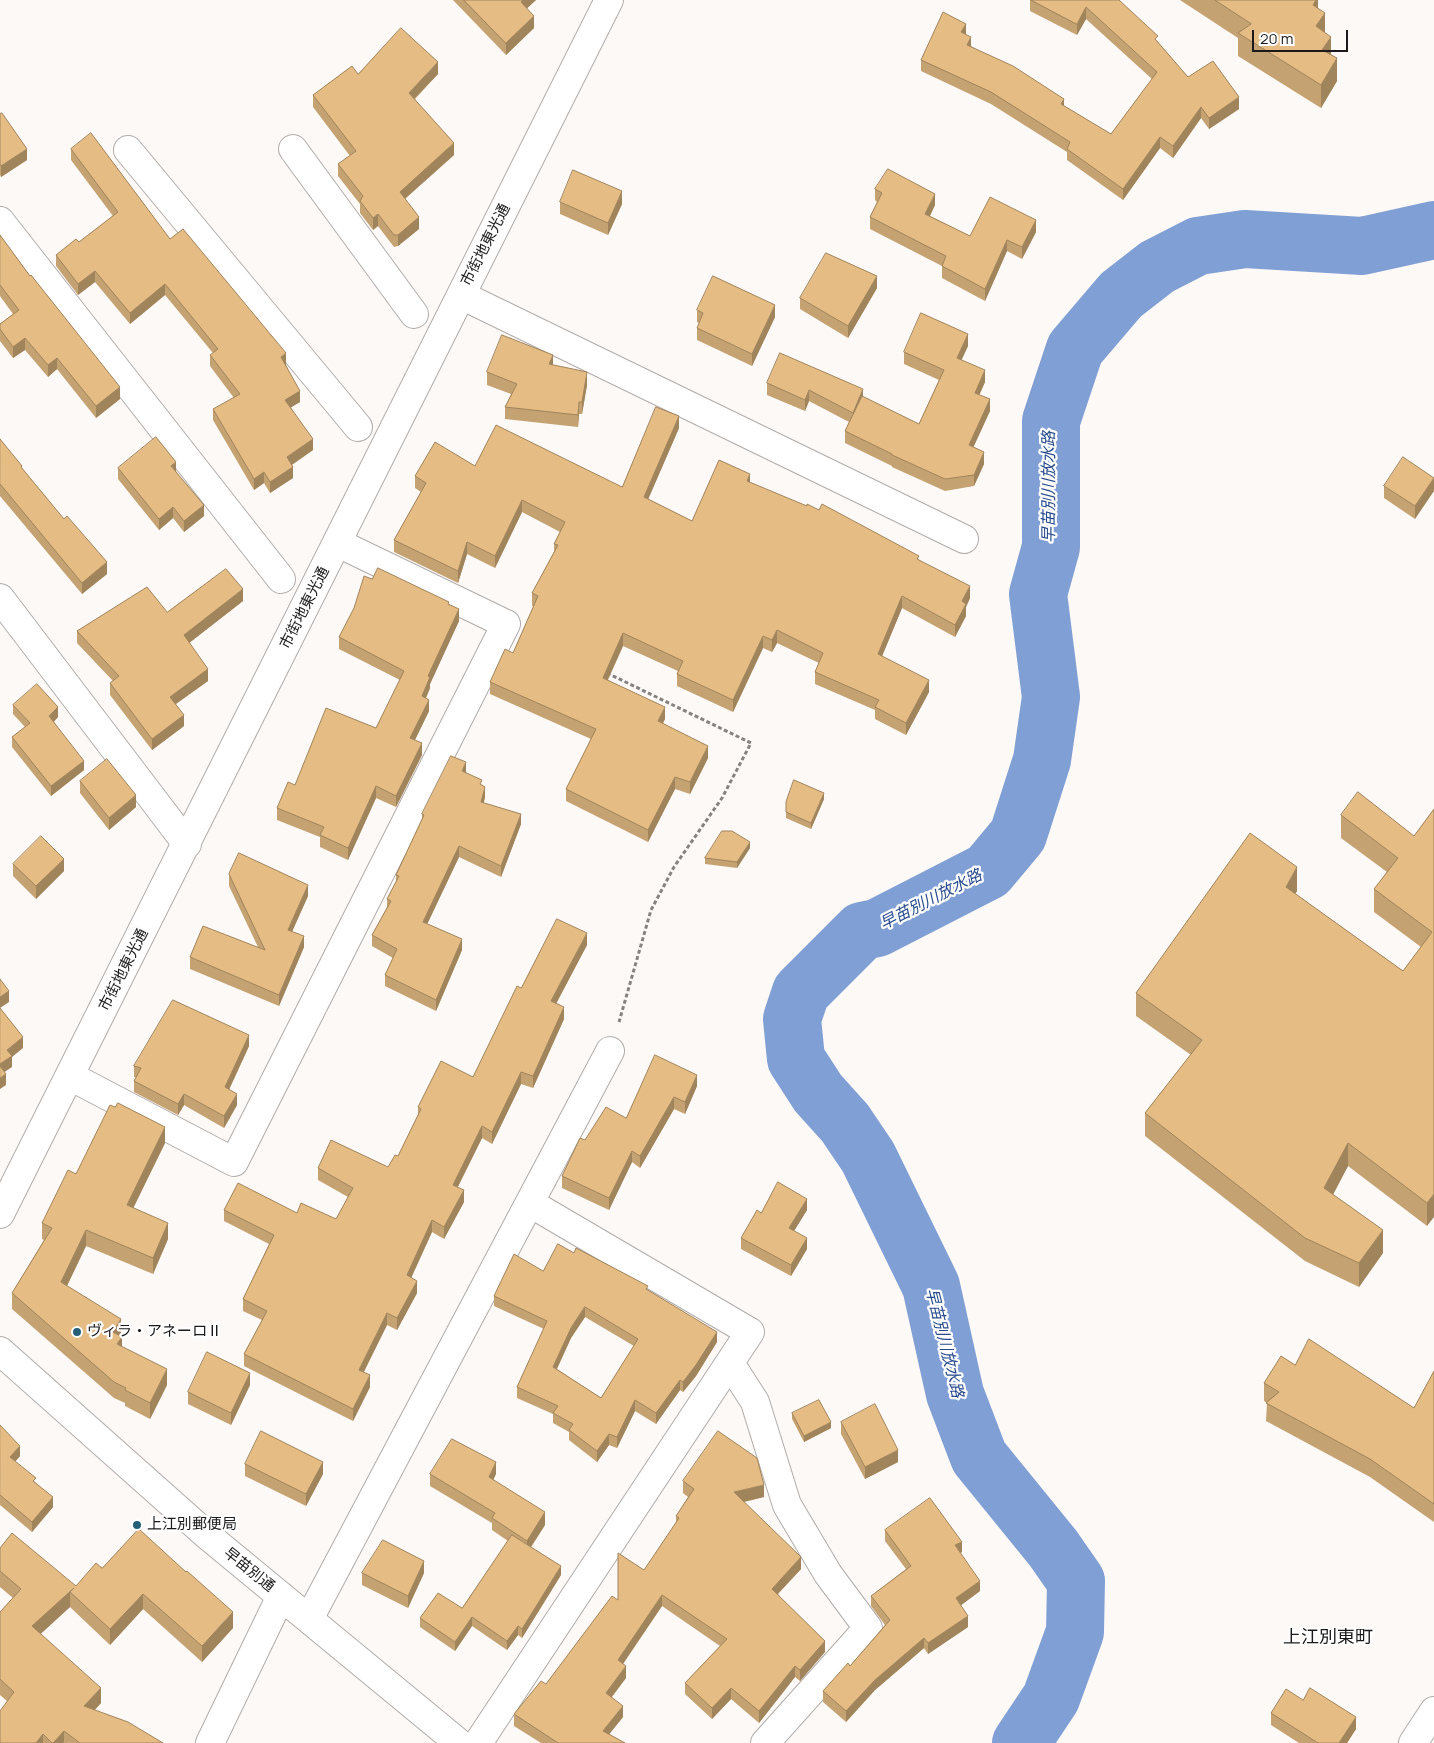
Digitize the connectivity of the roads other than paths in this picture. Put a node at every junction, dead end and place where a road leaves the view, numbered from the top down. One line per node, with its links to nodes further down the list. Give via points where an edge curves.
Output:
1 (609, 0): 5 (street, 市街地東光通)
2 (293, 149): 6 (street)
3 (128, 150): 7 (street)
4 (0, 221): 10 (street)
5 (461, 295): 8 (street); 9 (street, 市街地東光通)
6 (414, 314)
7 (358, 427)
8 (964, 539)
9 (338, 542): 12 (street, 市街地東光通); 14 (street, via 506,624 234,1162)
10 (281, 579)
11 (0, 598): 12 (street)
12 (187, 844): 14 (street, 市街地東光通)
13 (610, 1051): 15 (street)
14 (70, 1076): 16 (street, 市街地東光通)
15 (530, 1203): 18 (street, via 750,1332); 20 (street)
16 (0, 1214)
17 (0, 1351): 19 (street, 早苗別通, via 208,1536)
18 (730, 1363): 24 (street); 25 (street, via 755,1402 787,1505 828,1574 868,1628)
19 (281, 1596): 20 (street, 早苗別通); 22 (street)
20 (309, 1619): 23 (street, 早苗別通)
21 (1434, 1712): 26 (street)
22 (210, 1743)
23 (459, 1743)
24 (478, 1743)
25 (765, 1743)
26 (1413, 1743)

